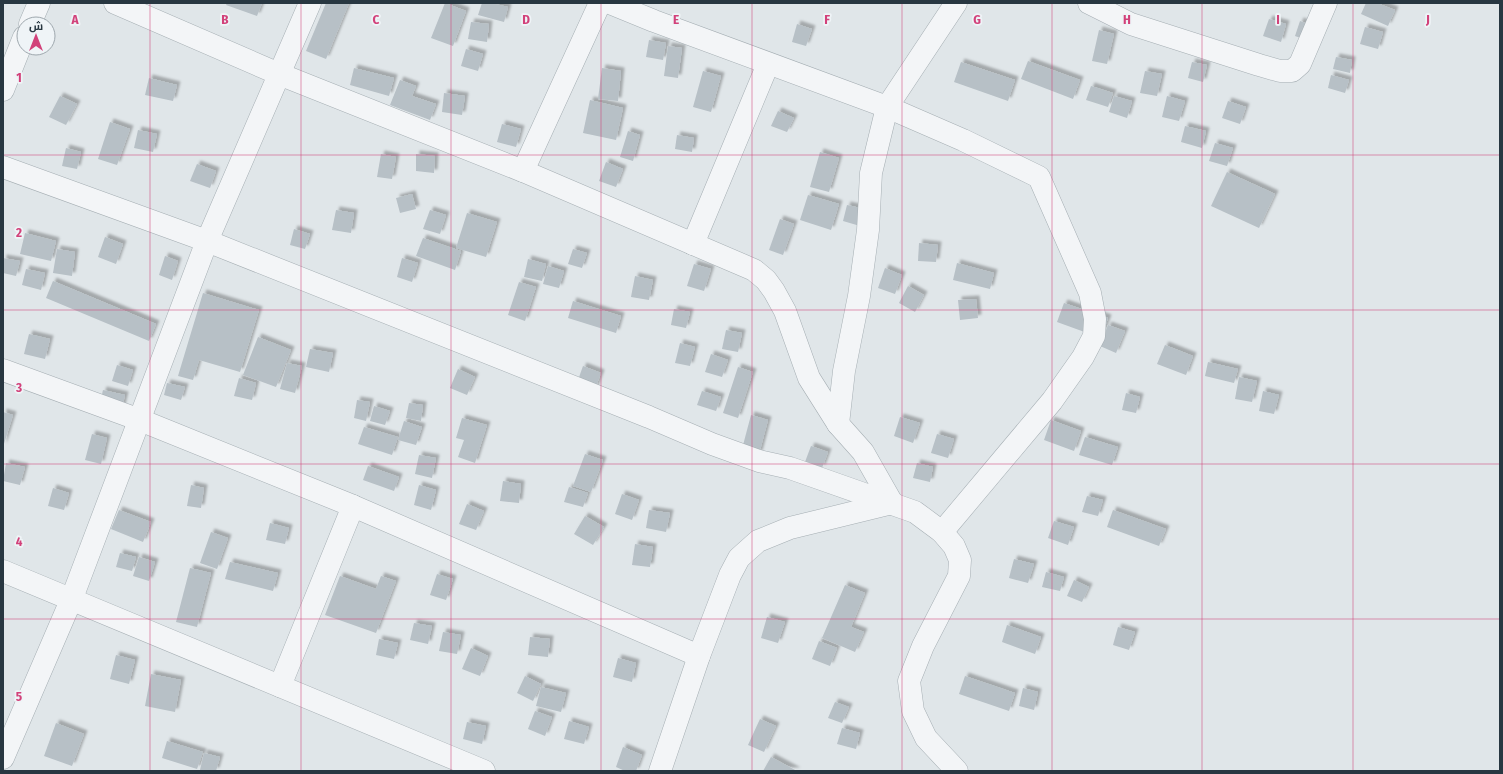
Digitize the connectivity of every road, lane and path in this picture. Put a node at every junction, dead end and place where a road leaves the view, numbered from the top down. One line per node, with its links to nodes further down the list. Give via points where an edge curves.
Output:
1 (39, 3): 9 (street)
2 (114, 3): 12 (street)
3 (310, 3): 12 (street)
4 (600, 3): 16 (street)
5 (610, 3): 11 (street)
6 (956, 3): 14 (street)
7 (1089, 3): 8 (street, via 1131,24 1259,66 1292,71 1300,64)
8 (1326, 3)
9 (33, 16)
10 (16, 56): 13 (street)
11 (768, 64): 14 (street); 18 (street)
12 (279, 74): 16 (street); 17 (street)
13 (3, 90)
14 (887, 107): 21 (street, via 871,173 868,230 860,289 844,371); 24 (street, via 1039,177 1090,293 1095,319 1094,336 1083,357 1052,401)
15 (3, 167): 17 (street)
16 (523, 171): 18 (street)
17 (207, 241): 20 (street); 22 (street, via 712,444)
18 (693, 244): 21 (street, via 754,270 766,280 785,312 809,378)
19 (3, 370): 20 (street)
20 (140, 420): 23 (street); 26 (street)
21 (838, 424): 22 (street, via 863,452)
22 (892, 503): 24 (street, via 915,512); 27 (street, via 790,528 758,541 739,558 730,575)
23 (353, 506): 27 (street); 28 (street)
24 (942, 532): 32 (street, via 954,546 960,560 959,576 924,646 909,681 909,692 913,711 926,738)
25 (3, 571): 26 (street)
26 (72, 598): 28 (street); 29 (street)
27 (700, 656): 31 (street)
28 (280, 686): 30 (street)
29 (3, 758)
30 (484, 771)
31 (660, 771)
32 (957, 771)

